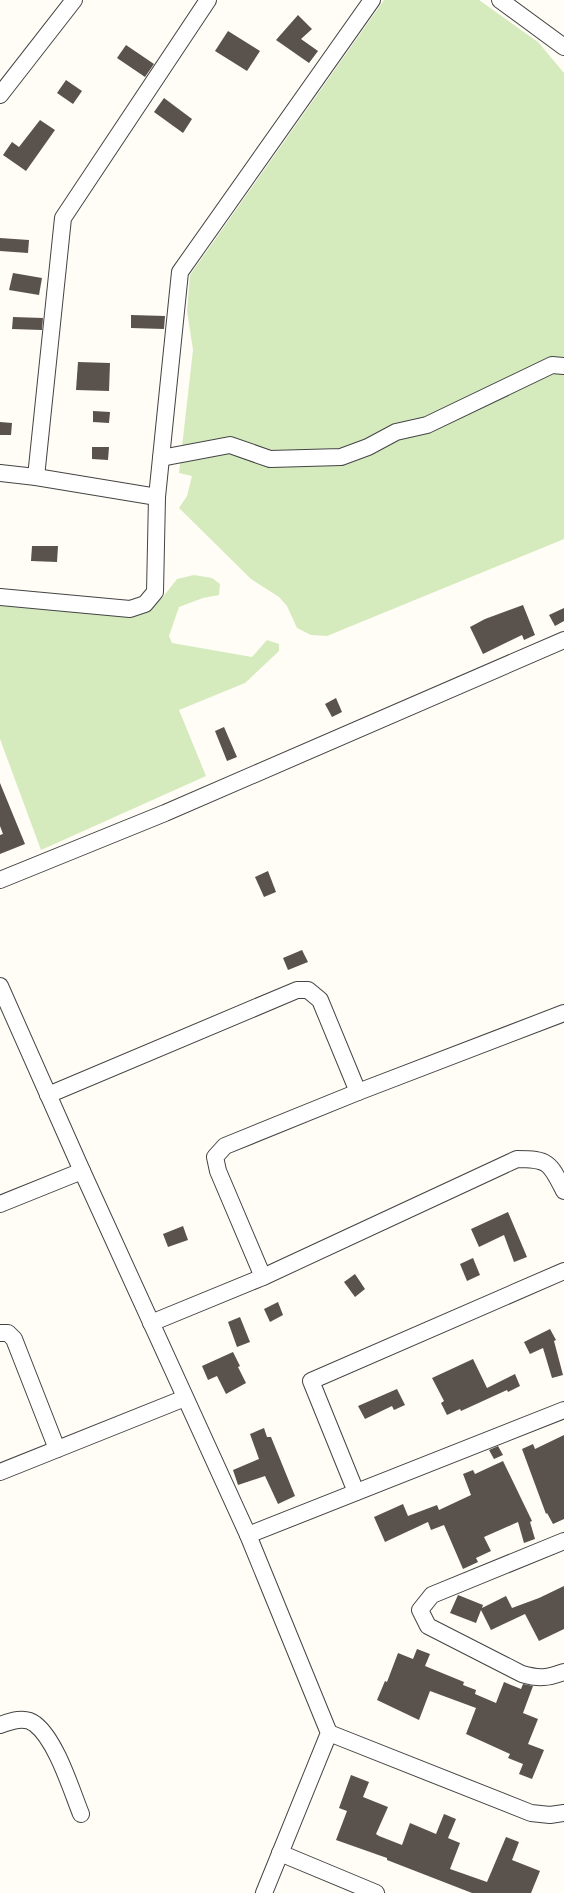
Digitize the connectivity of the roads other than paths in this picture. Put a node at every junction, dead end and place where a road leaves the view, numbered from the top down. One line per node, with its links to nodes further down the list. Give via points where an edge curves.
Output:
1 (74, 0): 6 (street)
2 (208, 0): 10 (street, via 63,218)
3 (372, 0): 8 (street, via 180,272)
4 (500, 0): 5 (street)
5 (564, 47)
6 (1, 90)
7 (564, 366): 8 (street, via 552,365 427,425 396,432 368,447 341,457 270,459 230,445)
8 (161, 458): 11 (street)
9 (0, 473): 10 (street)
10 (36, 477): 11 (street)
11 (156, 497): 12 (street, via 155,592 145,604 130,609)
12 (0, 597)
13 (564, 640): 14 (street, via 172,810)
14 (0, 880)
15 (0, 986): 18 (street)
16 (564, 1013): 17 (street)
17 (358, 1092): 18 (street, via 320,1000 308,990 297,990); 23 (street, via 225,1146 215,1157 218,1171)
18 (48, 1095): 19 (street)
19 (82, 1171): 21 (street); 24 (street)
20 (564, 1191): 23 (street, via 553,1168 538,1159 517,1159)
21 (0, 1204)
22 (564, 1270): 30 (street, via 311,1381)
23 (263, 1277): 24 (street)
24 (151, 1323): 26 (street)
25 (0, 1333): 28 (street, via 8,1333 14,1339)
26 (185, 1398): 28 (street); 31 (street)
27 (564, 1410): 30 (street)
28 (57, 1449): 29 (street)
29 (0, 1472)
30 (356, 1492): 31 (street)
31 (248, 1535): 35 (street)
32 (564, 1541): 33 (street, via 432,1595 420,1610 428,1626 522,1674 536,1678)
33 (564, 1672)
34 (0, 1725): 37 (street, via 16,1719 34,1723 51,1742)
35 (329, 1732): 36 (street, via 531,1813); 38 (street)
36 (564, 1813)
37 (81, 1814)
38 (280, 1853): 39 (street); 40 (street)
39 (264, 1893)
40 (376, 1893)

